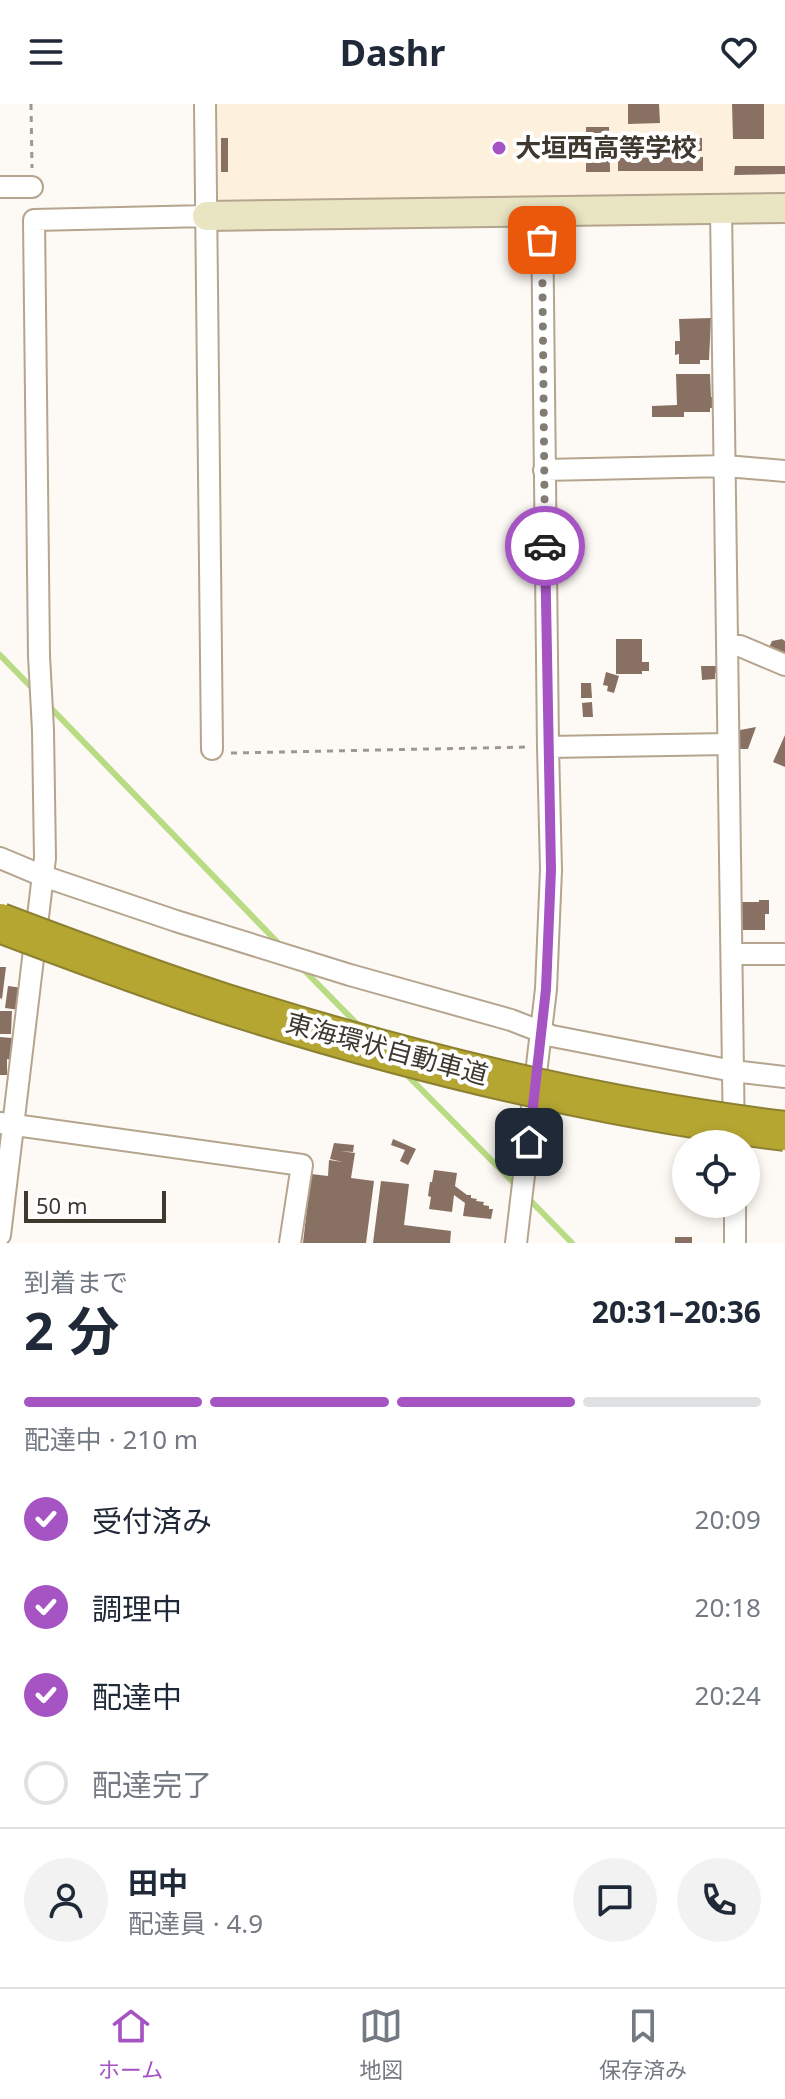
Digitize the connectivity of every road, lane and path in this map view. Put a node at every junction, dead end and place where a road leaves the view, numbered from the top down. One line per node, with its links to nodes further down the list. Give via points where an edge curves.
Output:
1 (31, 104): 4 (path)
2 (205, 104): 8 (street)
3 (0, 187): 4 (street)
4 (32, 187)
5 (785, 208): 6 (street)
6 (721, 209): 7 (street); 9 (street)
7 (542, 211): 8 (street); 10 (street)
8 (207, 216): 16 (street); 18 (street, via 34,220)
9 (726, 466): 10 (street); 11 (street); 12 (street)
10 (544, 470): 15 (street)
11 (785, 471)
12 (728, 646): 13 (street); 14 (street)
13 (785, 665)
14 (728, 744): 15 (street); 20 (street)
15 (548, 747): 16 (path, via 228,753); 22 (street, via 551,870)
16 (212, 749)
17 (0, 858): 18 (street)
18 (43, 876): 22 (street); 25 (street)
19 (0, 923): 27 (highway, 東海環状自動車道, bridge, via 220,1002 345,1040 621,1105)
20 (733, 954): 21 (street); 23 (street)
21 (785, 954)
22 (541, 1032): 23 (street); 31 (street)
23 (733, 1071): 24 (street); 26 (street)
24 (785, 1077)
25 (6, 1124): 29 (street); 30 (street, via 302,1165)
26 (734, 1130)
27 (785, 1131)
28 (735, 1218): 32 (street)
29 (0, 1235)
30 (290, 1243)
31 (516, 1243)
32 (735, 1243)

